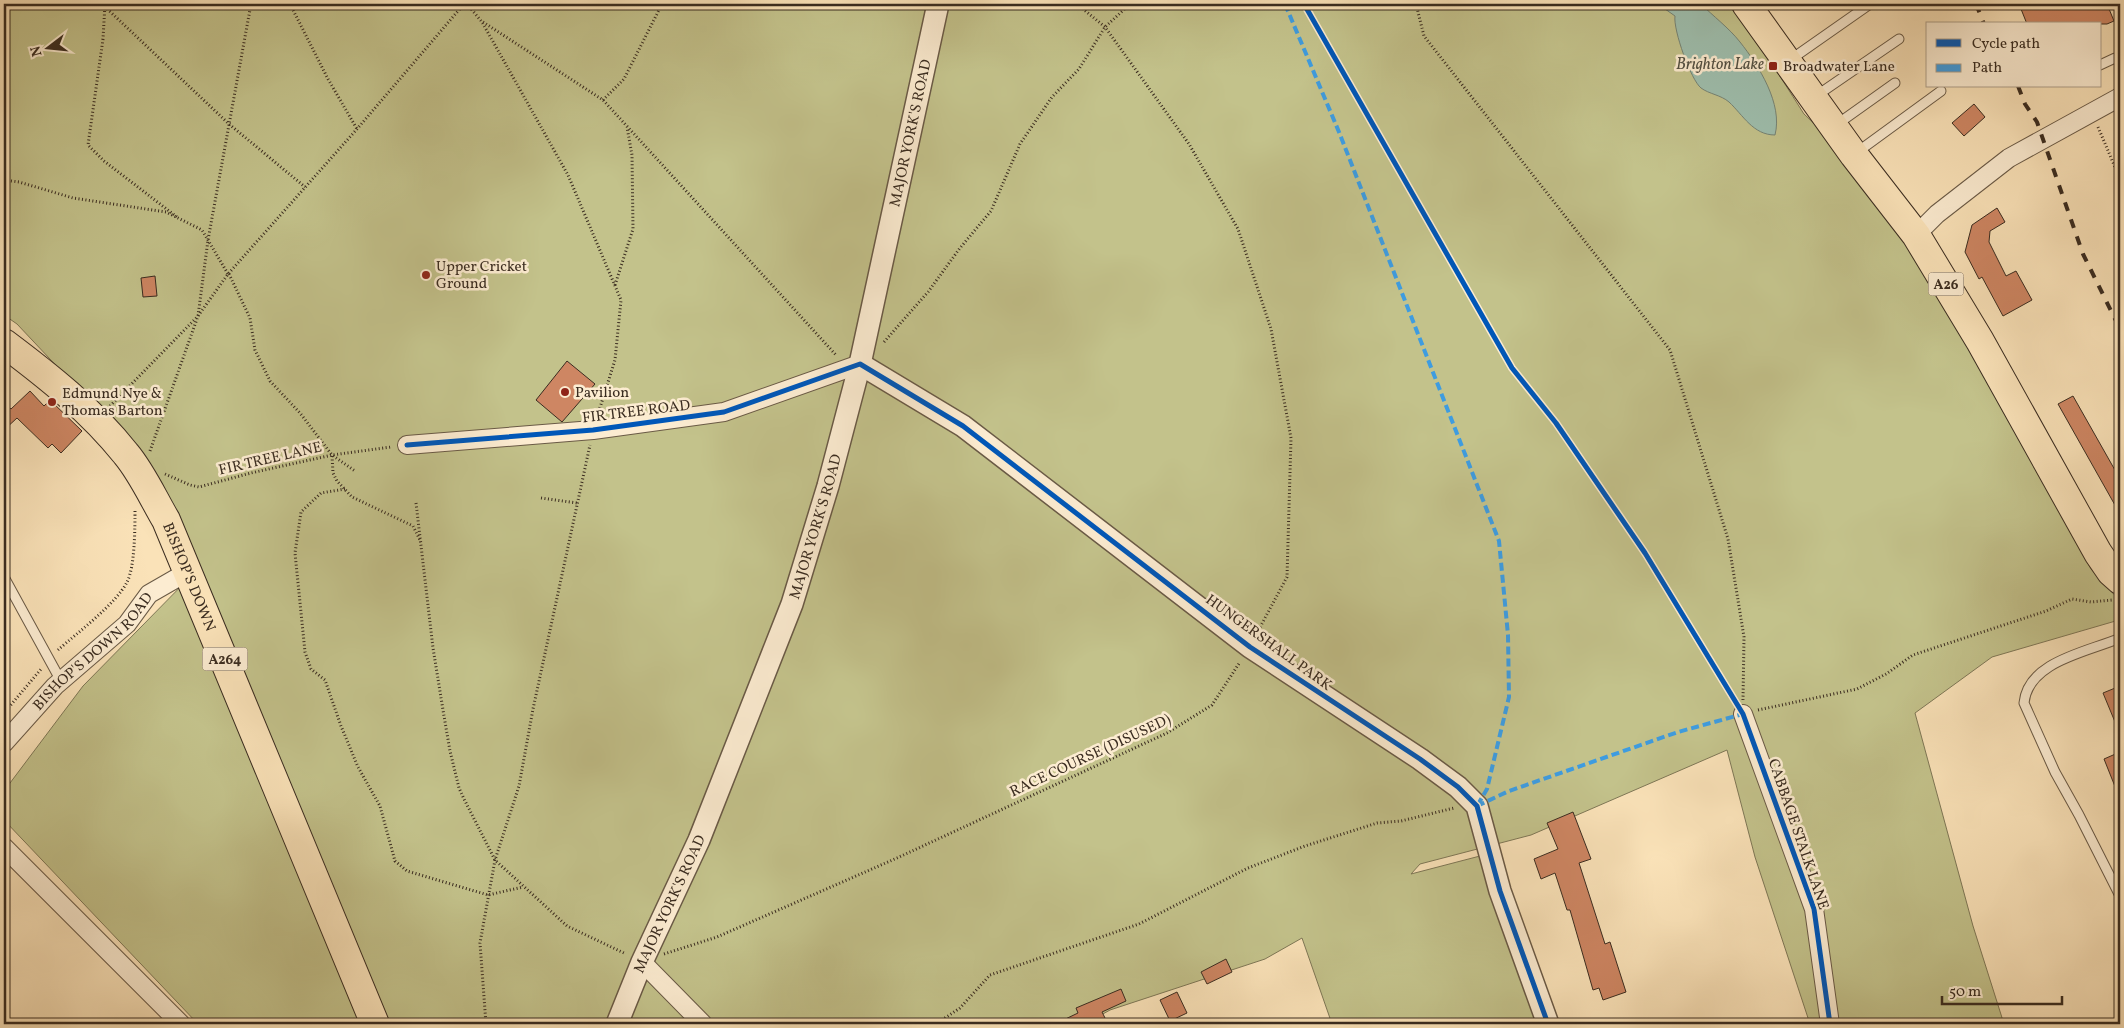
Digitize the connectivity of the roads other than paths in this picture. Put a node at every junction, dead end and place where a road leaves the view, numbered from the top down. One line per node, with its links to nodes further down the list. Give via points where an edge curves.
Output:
1 (938, 4): 16 (street, MAJOR YORK'S ROAD)
2 (1746, 4): 6 (main road, A26)
3 (1870, 4): 6 (lane)
4 (1898, 39): 11 (lane)
5 (2120, 58): 7 (lane)
6 (1788, 61): 11 (main road, A26)
7 (2102, 64)
8 (1895, 83): 12 (lane)
9 (1942, 91): 13 (lane)
10 (2120, 97): 14 (street, via 2010,158 1937,214)
11 (1814, 98): 12 (main road, A26)
12 (1834, 126): 13 (main road, A26)
13 (1854, 155): 14 (main road, A26)
14 (1916, 235): 20 (main road, A26, via 1980,341 2098,553)
15 (4, 342): 18 (main road, BISHOP'S DOWN / A264, via 73,398 127,456 166,520)
16 (860, 364): 17 (street, FIR TREE ROAD, via 724,412 593,430); 27 (street, MAJOR YORK'S ROAD, via 792,604 699,840); 32 (street, HUNGERSHALL PARK, via 963,426 1250,647 1458,787 1477,806 1500,891)
17 (407, 445)
18 (188, 571): 22 (street, BISHOP'S DOWN ROAD, via 149,594 122,629); 29 (main road, BISHOP'S DOWN / A264)
19 (4, 577): 22 (lane)
20 (2120, 580)
21 (2120, 638): 26 (lane, via 2046,669 2032,680 2025,692 2024,703 2054,772 2080,815)
22 (61, 681): 24 (street, BISHOP'S DOWN ROAD)
23 (1743, 714): 33 (street, CABBAGE STALK LANE, via 1814,909)
24 (4, 744)
25 (4, 847): 28 (street)
26 (2120, 896)
27 (642, 962): 30 (street, MAJOR YORK'S ROAD); 31 (street)
28 (182, 1024)
29 (375, 1024)
30 (617, 1024)
31 (703, 1024)
32 (1548, 1024)
33 (1830, 1024)

